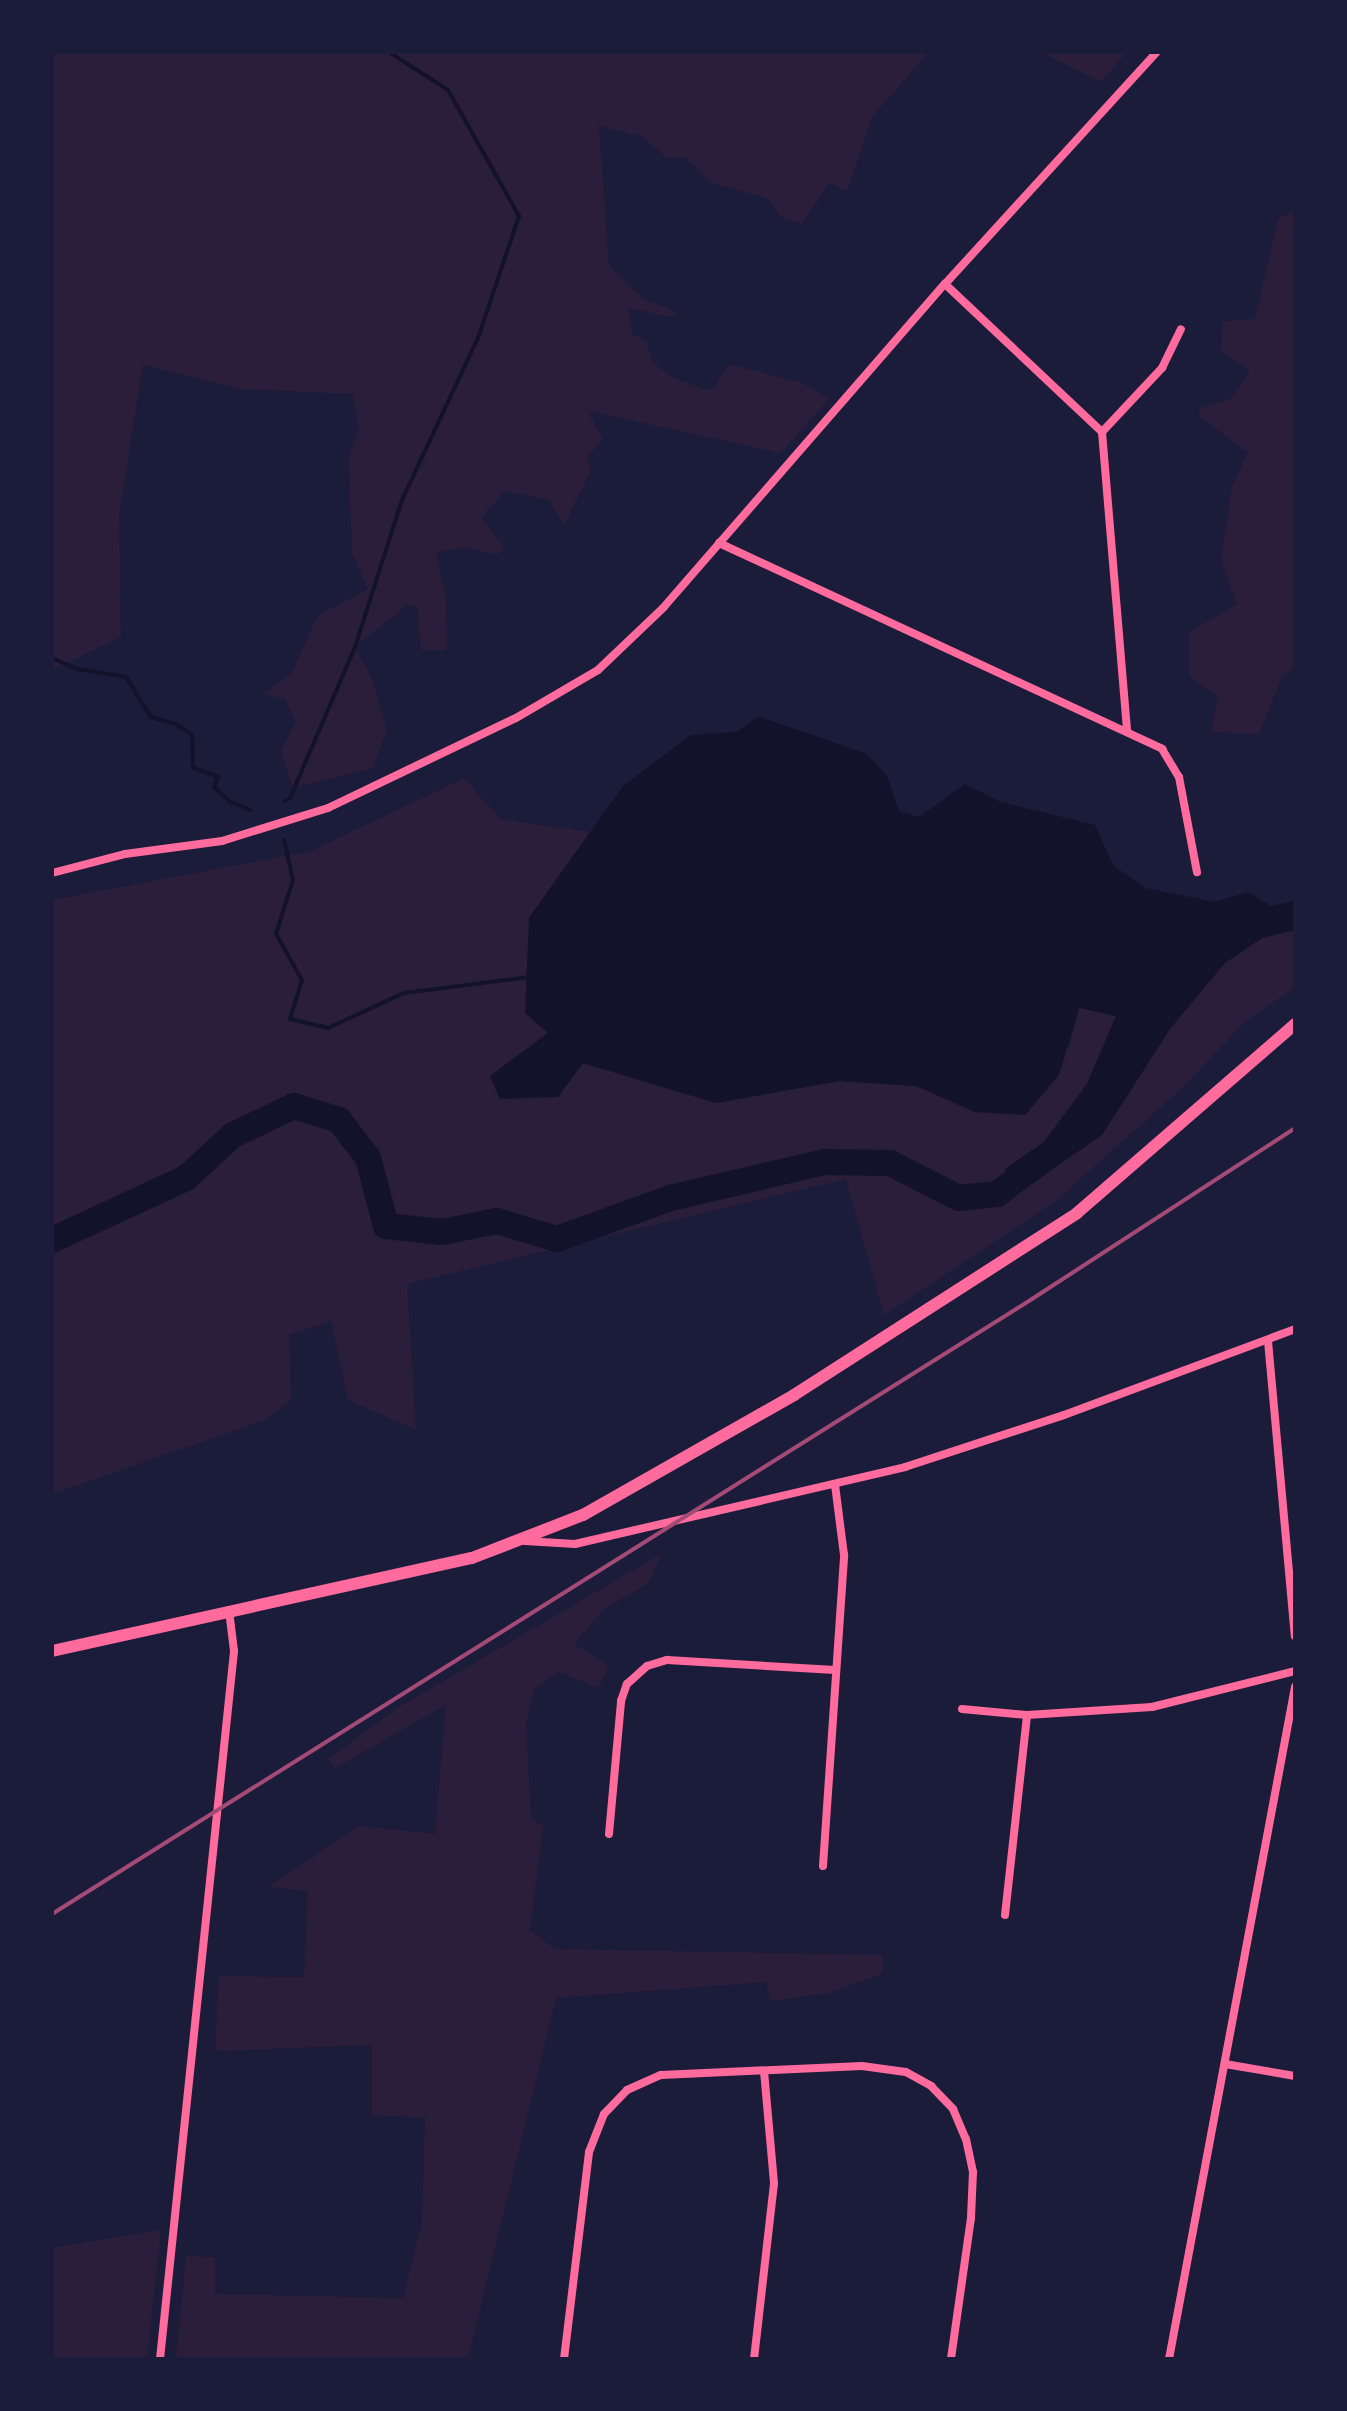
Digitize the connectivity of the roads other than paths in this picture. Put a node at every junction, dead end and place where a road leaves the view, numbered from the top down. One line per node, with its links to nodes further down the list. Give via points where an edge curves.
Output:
1 (1157, 52): 2 (street)
2 (945, 284): 4 (street); 5 (street)
3 (1181, 329): 4 (street, via 1162,368)
4 (1102, 432): 6 (street)
5 (719, 543): 6 (street); 8 (street, via 663,608 598,670 516,718 277,827)
6 (1127, 731): 7 (street, via 1162,749 1173,762)
7 (1197, 872)
8 (52, 873)
9 (1295, 1024): 13 (main road, via 1135,1168 1016,1255 715,1442)
10 (1295, 1329): 11 (street)
11 (1268, 1341): 12 (street, via 995,1439); 15 (street)
12 (835, 1485): 13 (street, via 575,1544); 17 (street, via 844,1555)
13 (525, 1541): 14 (main road, via 433,1567)
14 (228, 1609): 16 (main road); 28 (street, via 234,1651)
15 (1295, 1636)
16 (52, 1651)
17 (835, 1670): 22 (street, via 667,1660 647,1666 627,1684 621,1701); 23 (street)
18 (1295, 1671): 21 (street, via 1152,1707)
19 (1295, 1687): 25 (street)
20 (962, 1709): 21 (street)
21 (1027, 1715): 24 (street)
22 (609, 1834)
23 (823, 1866)
24 (1005, 1915)
25 (1225, 2064): 27 (street); 32 (street)
26 (764, 2072): 29 (street, via 661,2075 627,2090 604,2114 589,2152); 30 (street, via 774,2183); 31 (street, via 862,2066 906,2072 931,2086 953,2109 973,2172)
27 (1295, 2076)
28 (160, 2359)
29 (564, 2359)
30 (754, 2359)
31 (951, 2359)
32 (1169, 2359)

